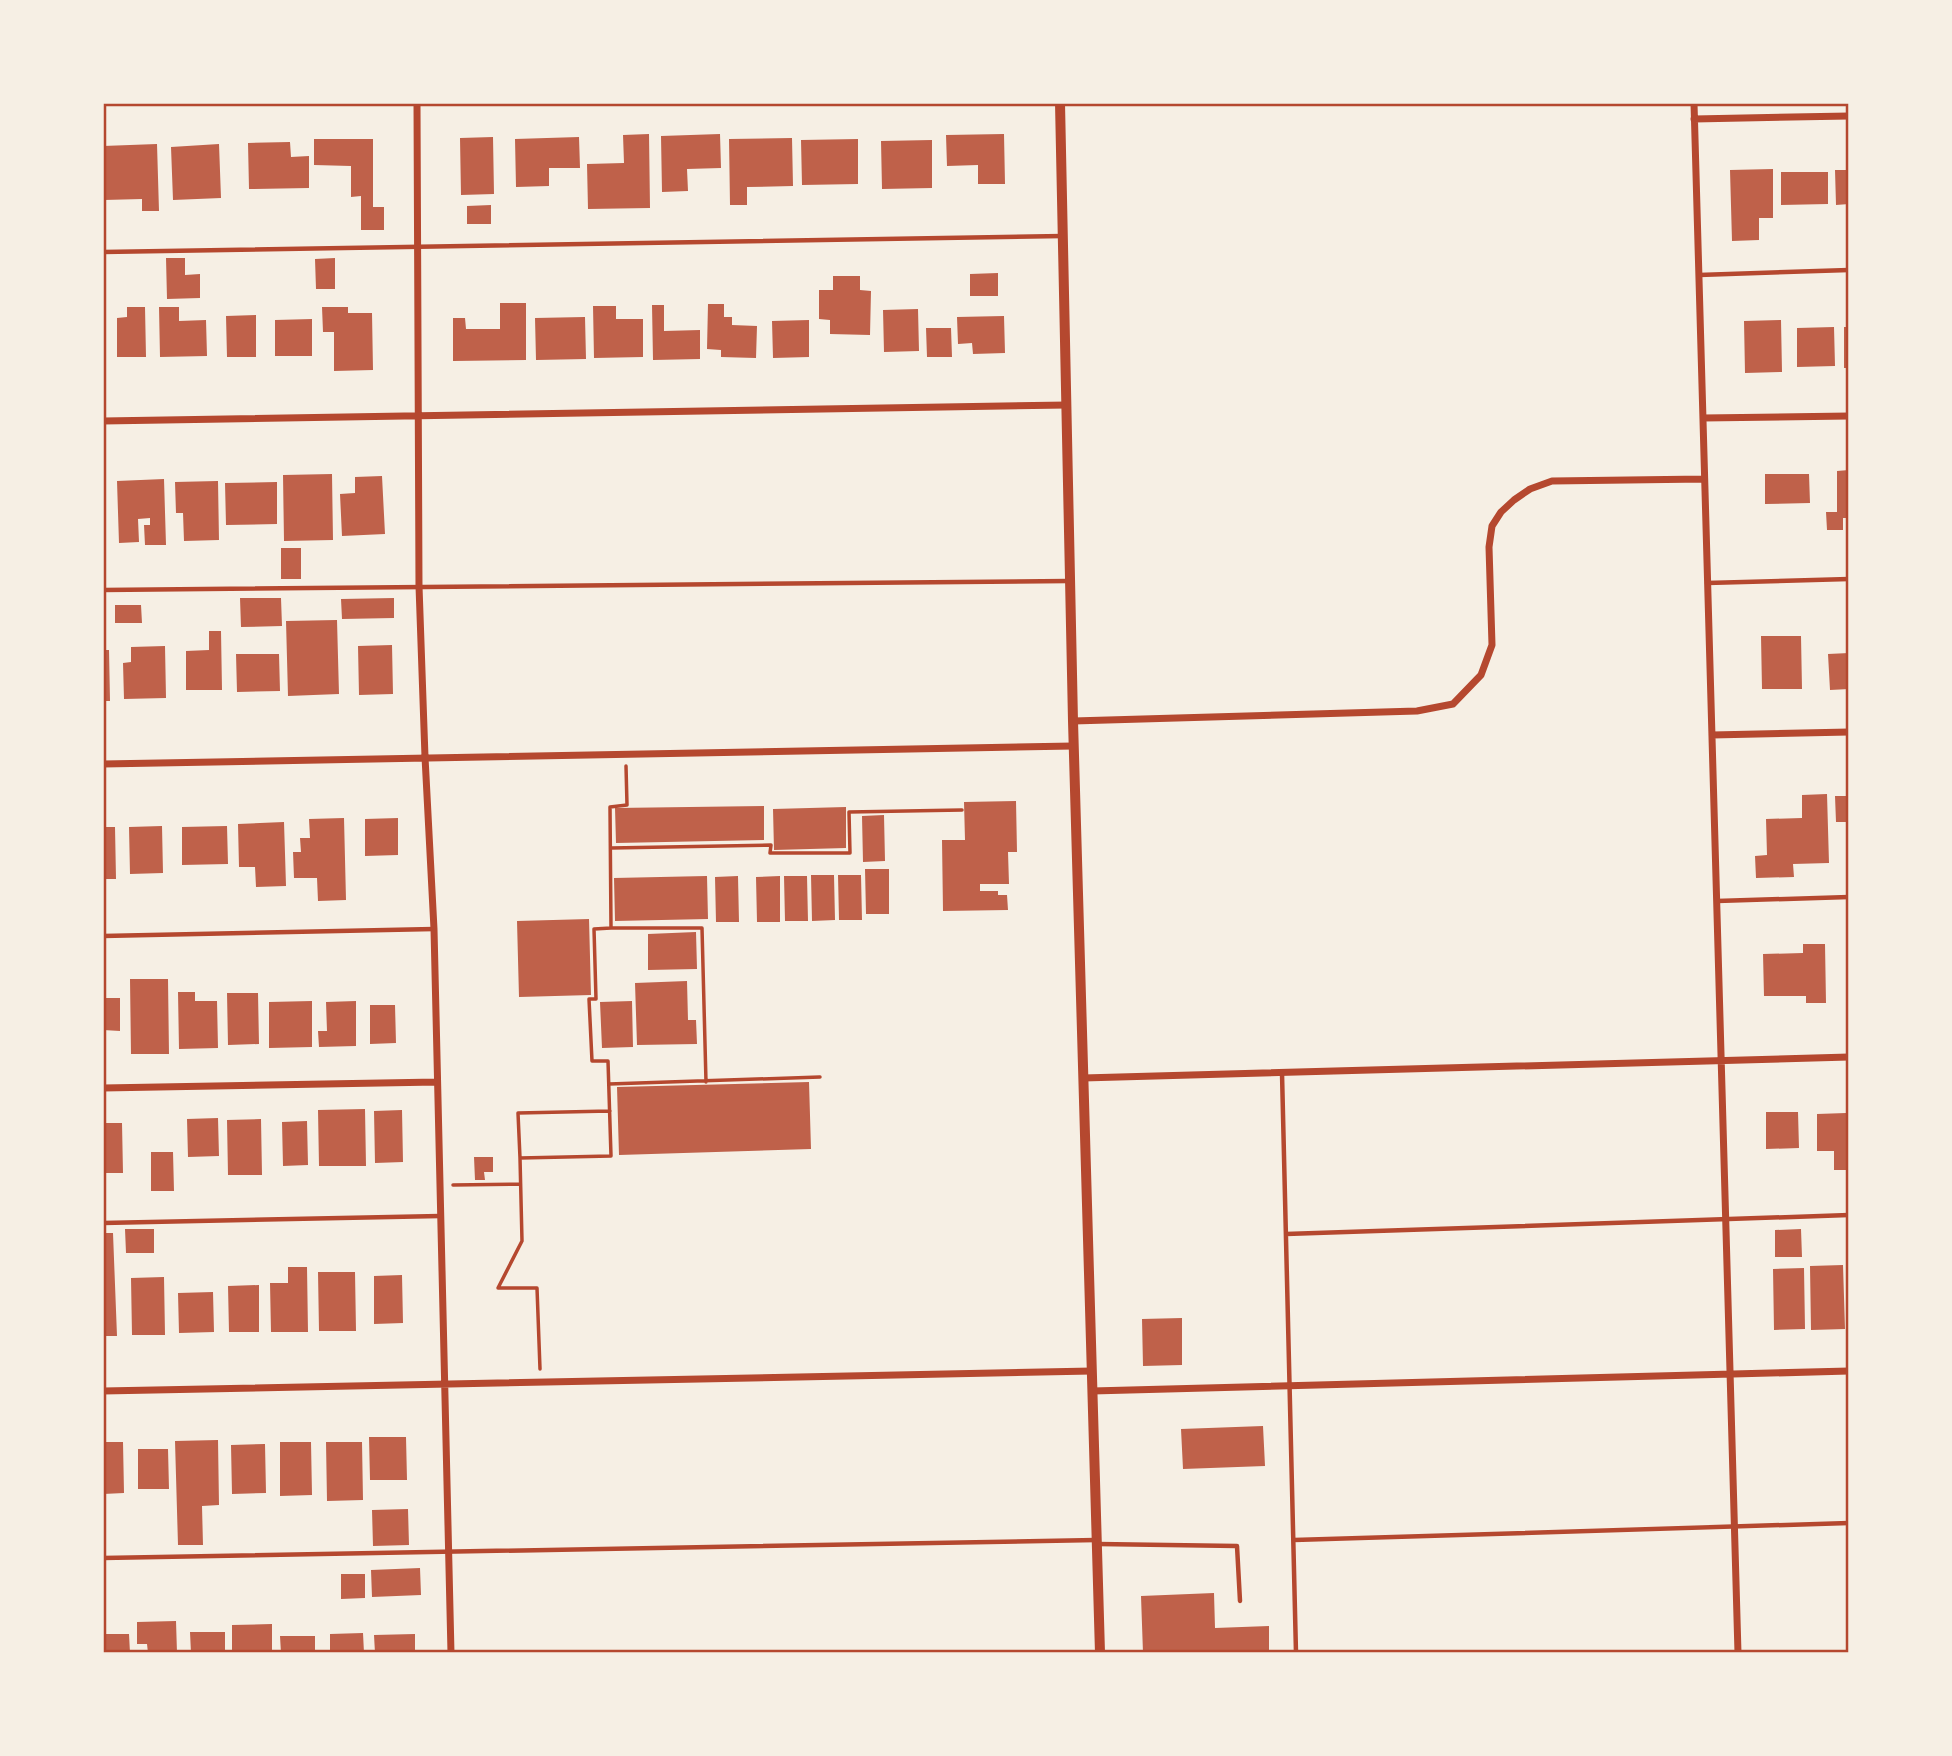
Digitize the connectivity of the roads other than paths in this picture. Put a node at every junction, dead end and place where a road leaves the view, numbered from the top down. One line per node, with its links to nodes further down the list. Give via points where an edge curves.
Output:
1 (417, 103): 7 (street)
2 (1060, 103): 6 (street)
3 (1694, 103): 5 (street)
4 (1849, 116): 5 (street)
5 (1694, 119): 10 (street)
6 (1063, 236): 7 (lane); 11 (street)
7 (418, 247): 8 (lane); 12 (street)
8 (103, 253)
9 (1849, 270): 10 (lane)
10 (1699, 275): 14 (street)
11 (1067, 405): 12 (street); 18 (street)
12 (418, 416): 15 (street); 20 (street)
13 (1849, 416): 14 (street)
14 (1703, 418): 16 (street)
15 (103, 421)
16 (1704, 479): 19 (street); 22 (street, via 1552,481 1514,500 1492,526 1492,645 1481,675 1453,704 1417,711)
17 (1849, 579): 19 (lane)
18 (1070, 581): 20 (lane); 22 (street)
19 (1707, 583): 24 (street)
20 (419, 586): 21 (lane); 26 (street)
21 (103, 590)
22 (1073, 721): 25 (street)
23 (1849, 732): 24 (street)
24 (1712, 735): 29 (street)
25 (1073, 746): 26 (street); 35 (street)
26 (425, 757): 27 (street); 30 (street)
27 (103, 764)
28 (1849, 897): 29 (lane)
29 (1717, 901): 33 (street)
30 (434, 929): 31 (lane); 36 (street)
31 (103, 936)
32 (1849, 1057): 33 (street)
33 (1721, 1060): 34 (street); 40 (street)
34 (1282, 1073): 35 (street); 42 (lane)
35 (1083, 1078): 43 (street)
36 (437, 1082): 37 (street); 39 (street)
37 (103, 1088)
38 (1849, 1215): 40 (lane)
39 (441, 1216): 41 (lane); 46 (street)
40 (1726, 1220): 42 (lane); 45 (street)
41 (103, 1223)
42 (1286, 1234): 47 (lane)
43 (1092, 1371): 46 (street); 49 (street)
44 (1849, 1371): 45 (street)
45 (1730, 1374): 47 (street); 51 (street)
46 (444, 1384): 48 (street); 54 (street)
47 (1290, 1386): 49 (street); 52 (lane)
48 (103, 1391)
49 (1092, 1391): 53 (street)
50 (1849, 1523): 51 (lane)
51 (1735, 1525): 52 (lane); 60 (street)
52 (1294, 1540): 59 (lane)
53 (1097, 1542): 54 (lane); 56 (lane, via 1237,1546); 58 (street)
54 (448, 1552): 55 (lane); 57 (street)
55 (103, 1559)
56 (1240, 1601)
57 (451, 1653)
58 (1100, 1653)
59 (1296, 1653)
60 (1738, 1653)

